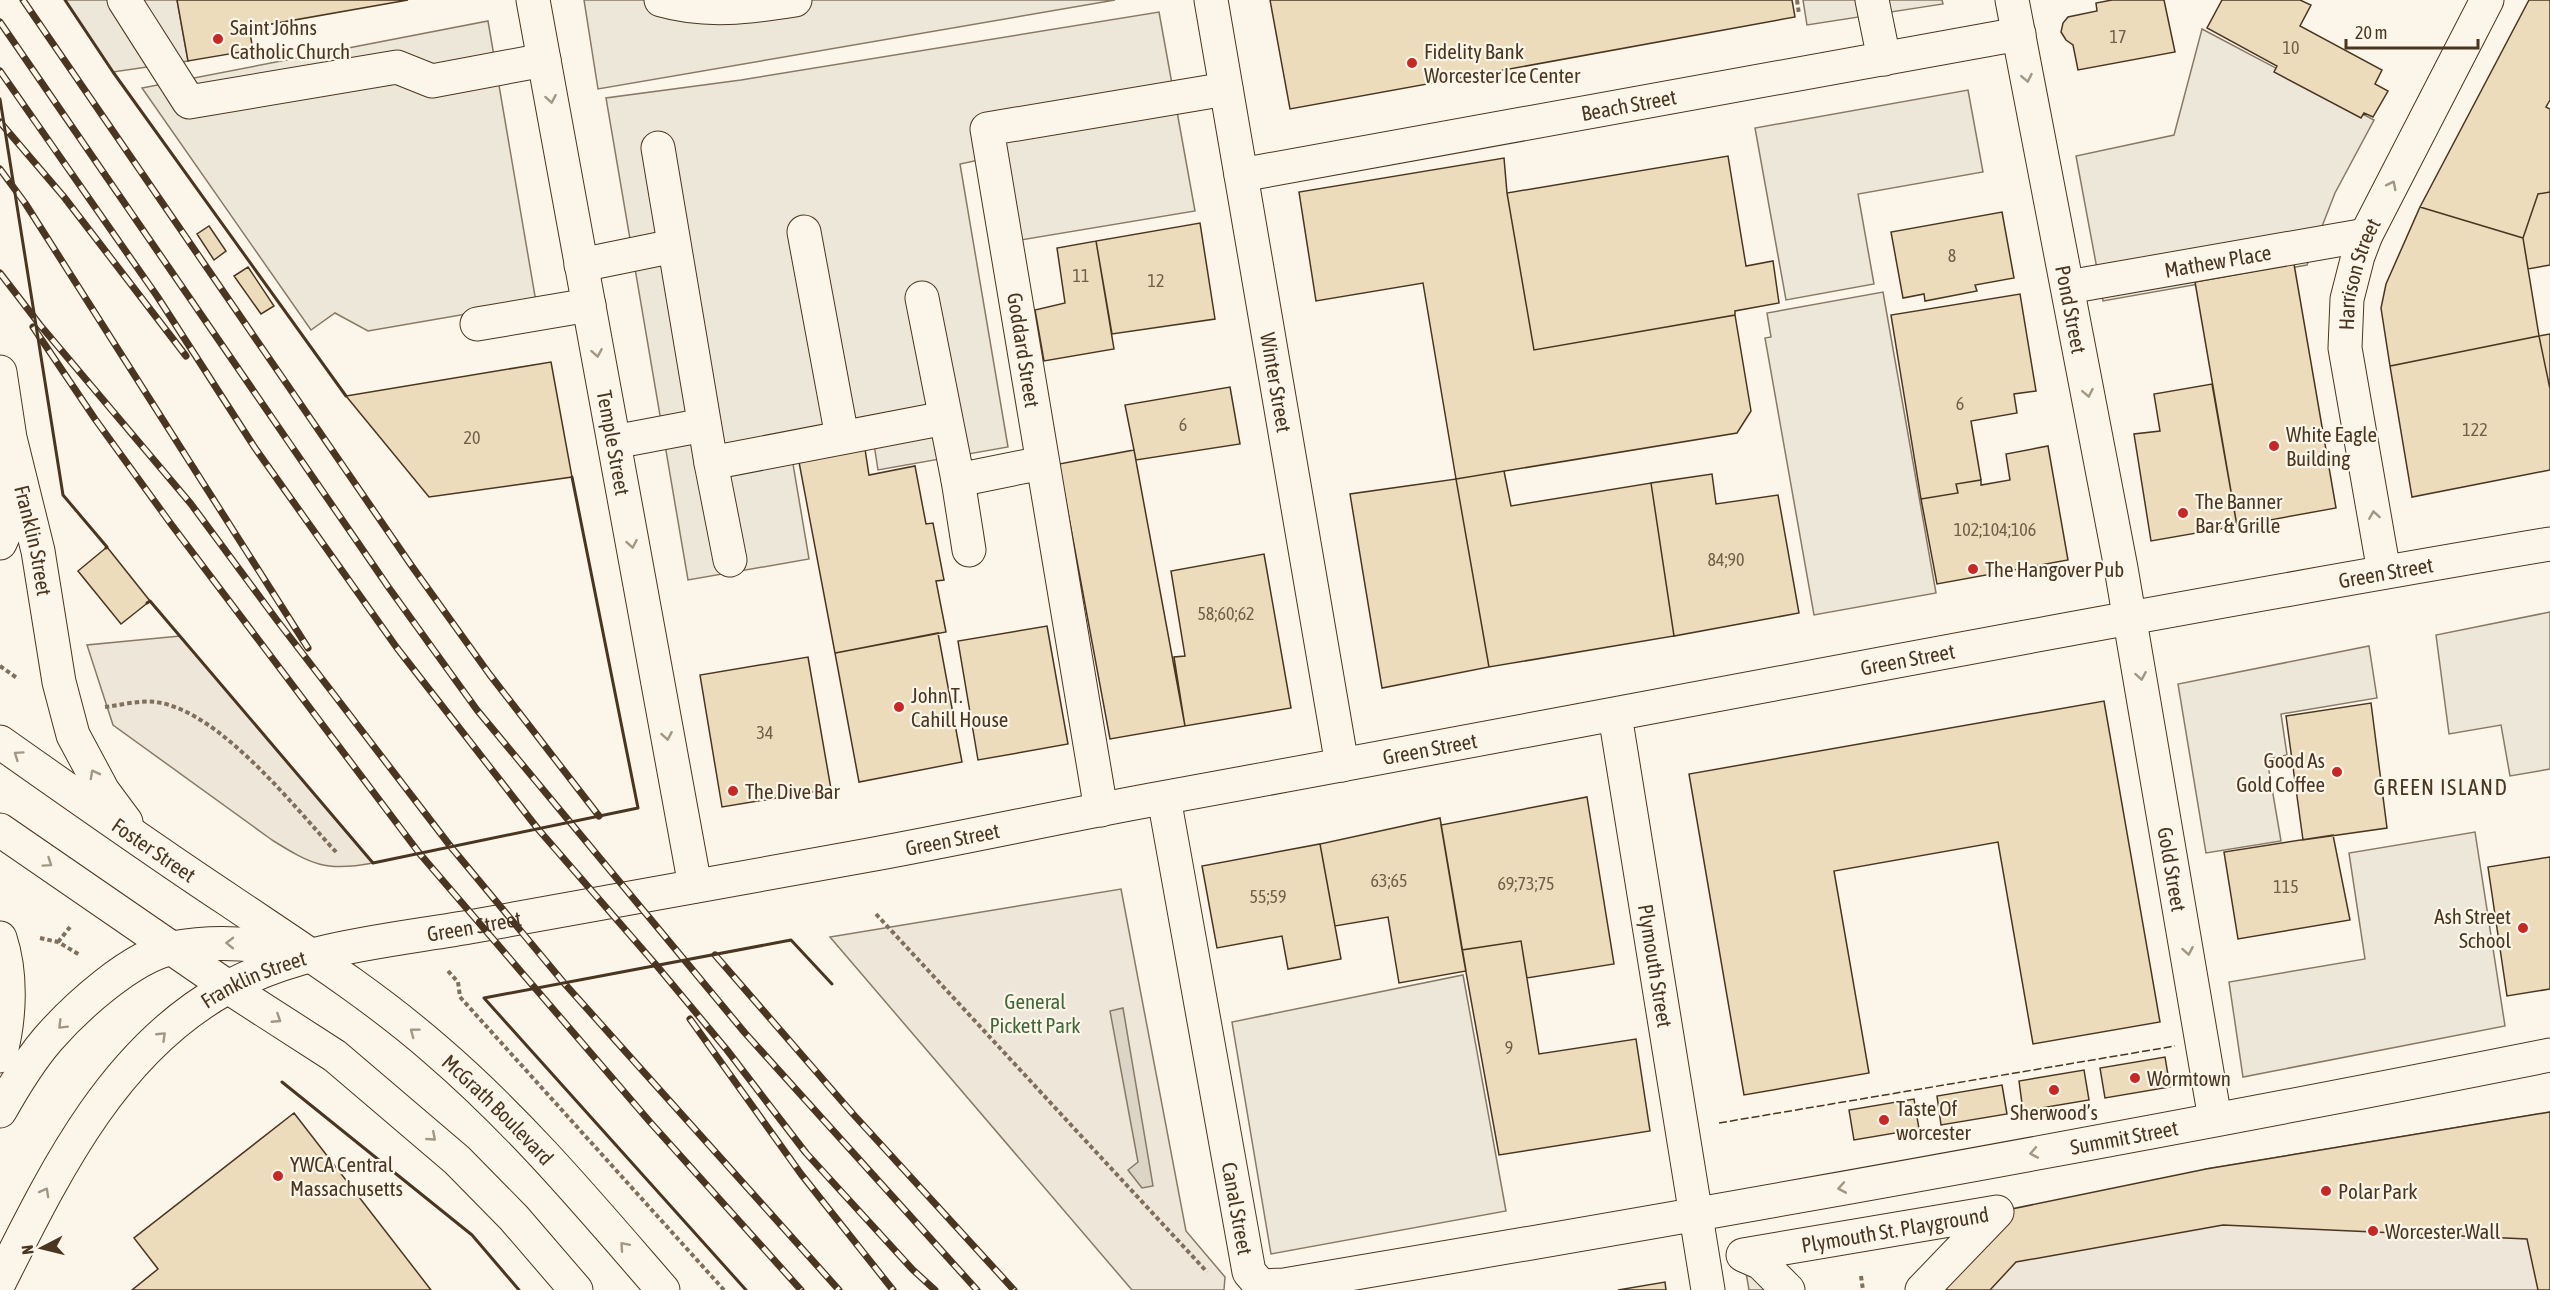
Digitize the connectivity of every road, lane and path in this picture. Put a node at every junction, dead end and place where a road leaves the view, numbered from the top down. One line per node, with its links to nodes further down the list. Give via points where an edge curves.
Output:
1 (124, 0): 13 (street, via 189,102 397,67 432,81)
2 (533, 0): 13 (street, Temple Street)
3 (661, 0): 4 (street, via 683,6 738,8)
4 (795, 0)
5 (1210, 0): 14 (street, Winter Street)
6 (1797, 0): 10 (path)
7 (1872, 0): 12 (street)
8 (2012, 0): 11 (street, Pond Street)
9 (2487, 0): 18 (street, Harrison Street, one-way to 9)
10 (1799, 14)
11 (2019, 34): 12 (street, Beach Street); 21 (street, Pond Street, one-way to 21)
12 (1884, 59): 16 (street, Beach Street)
13 (544, 60): 20 (street, Temple Street, one-way to 20)
14 (1226, 89): 16 (street, Winter Street); 32 (street, Goddard Street, via 987,129)
15 (658, 148): 19 (street)
16 (1241, 175): 43 (street, Winter Street)
17 (804, 232): 29 (street)
18 (2366, 235): 21 (street, Mathew Place); 38 (street, Harrison Street, one-way to 18, via 2345,348 2347,299)
19 (674, 246): 20 (street); 27 (street)
20 (581, 265): 23 (street, Temple Street)
21 (2068, 287): 39 (street, Pond Street, one-way to 39)
22 (922, 298): 26 (street)
23 (588, 305): 24 (street); 30 (street, Temple Street, one-way to 30)
24 (477, 324)
25 (0, 372): 28 (street, Franklin Street)
26 (945, 418): 29 (street); 33 (street)
27 (704, 425): 30 (street); 31 (street)
28 (5, 432): 34 (street, Franklin Street, via 4,532); 47 (street, Franklin Street, one-way to 28, via 103,790 73,735 59,682 38,551)
29 (842, 437): 31 (street)
30 (614, 442): 49 (street, Temple Street, one-way to 49)
31 (711, 463): 37 (street)
32 (1042, 463): 33 (street); 45 (street, Goddard Street)
33 (958, 480): 36 (street)
34 (0, 543)
35 (2550, 544): 38 (street, Green Street)
36 (969, 550)
37 (730, 560)
38 (2384, 572): 39 (street, Green Street)
39 (2129, 619): 41 (street, Green Street); 63 (street, Gold Street, one-way to 63)
40 (103, 707): 48 (path, via 155,702 188,712 217,730)
41 (1615, 715): 43 (street, Green Street); 64 (street, Plymouth Street)
42 (0, 742): 47 (street, Foster Street, one-way to 42)
43 (1342, 765): 44 (street, Green Street)
44 (1164, 798): 45 (street, Green Street); 64 (street, Canal Street, via 1248,1272 1261,1286)
45 (1101, 810): 49 (street, Green Street)
46 (0, 830): 55 (street, one-way to 55)
47 (139, 840): 56 (street, Foster Street)
48 (337, 853)
49 (695, 886): 56 (street, Green Street)
50 (876, 914): 65 (path)
51 (72, 925): 54 (path)
52 (36, 937): 54 (path)
53 (0, 938): 61 (street, via 7,978 7,1017)
54 (58, 942): 57 (path)
55 (171, 948): 56 (street, Franklin Street, one-way to 55, via 257,944 212,943); 59 (street); 62 (street, Franklin Street, one-way to 62, via 113,979 75,1012 48,1039)
56 (309, 954): 59 (street, Franklin Street); 68 (street, McGrath Boulevard, one-way to 56, via 540,1151 466,1076 434,1047)
57 (83, 957)
58 (458, 982): 69 (path, via 460,997)
59 (228, 987): 66 (street, Franklin Street, one-way to 59, via 82,1127 159,1039); 67 (street, one-way to 67, via 335,1056 457,1160)
60 (2550, 1055): 63 (street, Summit Street)
61 (0, 1056)
62 (0, 1111)
63 (2215, 1119): 64 (street, Summit Street, one-way to 64)
64 (1697, 1215): 70 (street, Plymouth Street)
65 (1208, 1272)
66 (0, 1281)
67 (576, 1290)
68 (663, 1290)
69 (724, 1290)
70 (1708, 1290)
71 (1788, 1290): 72 (street, Plymouth St. Playground, via 1761,1263 1743,1255 1997,1212)
72 (1922, 1290)

